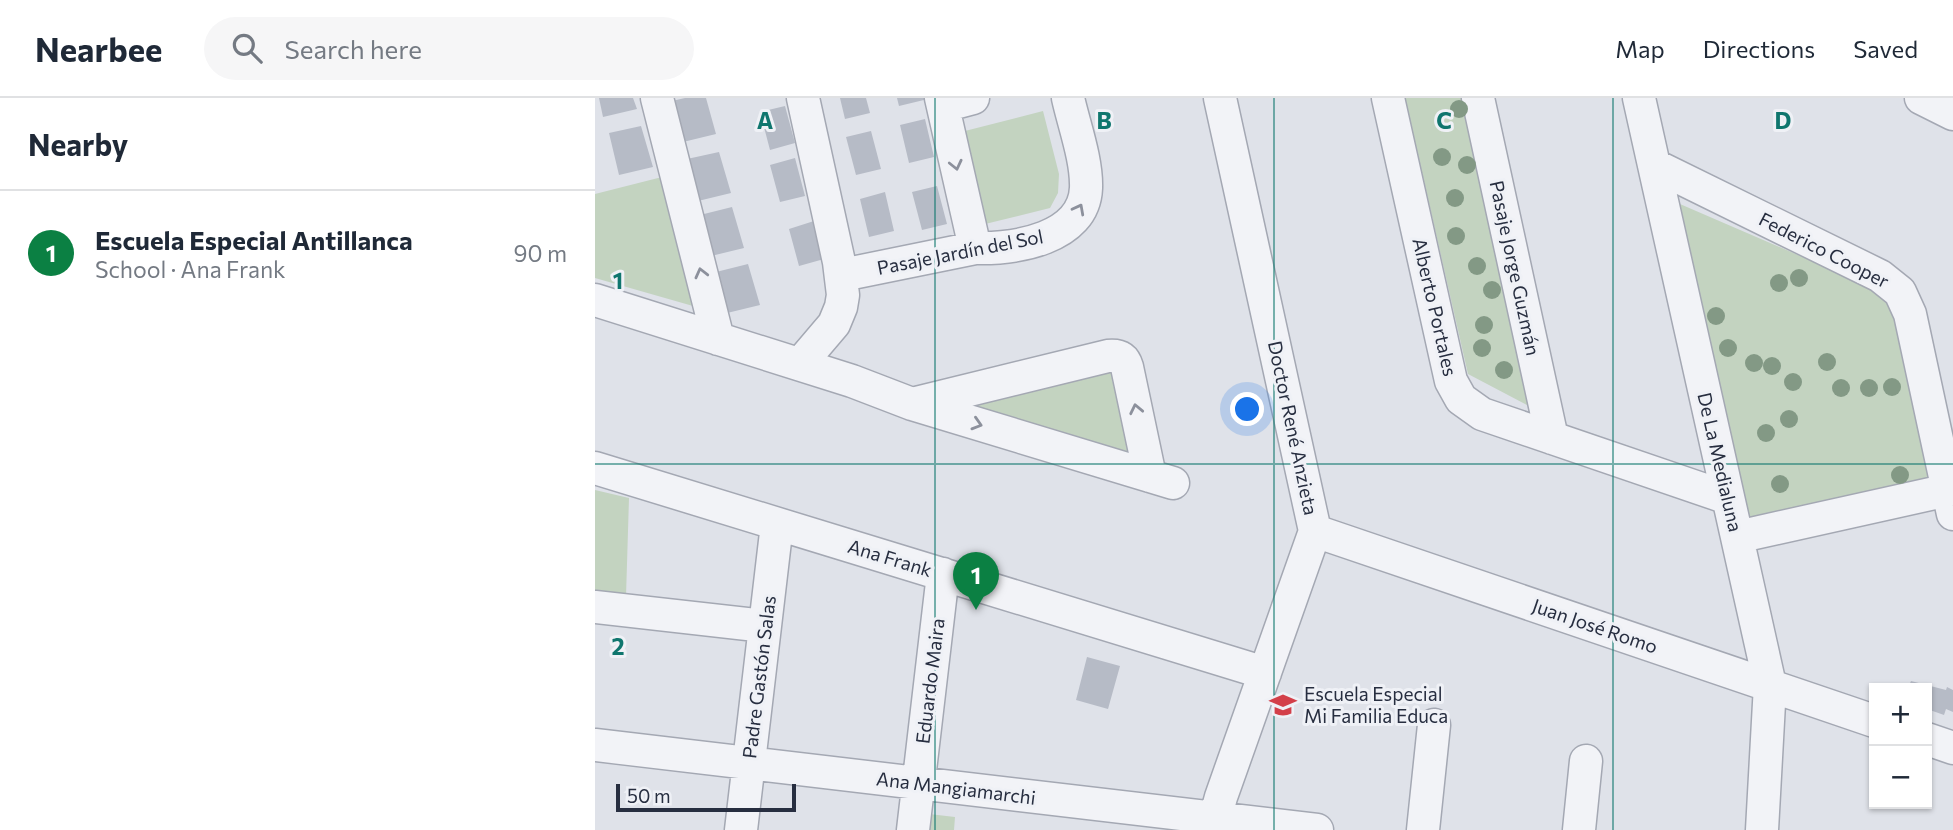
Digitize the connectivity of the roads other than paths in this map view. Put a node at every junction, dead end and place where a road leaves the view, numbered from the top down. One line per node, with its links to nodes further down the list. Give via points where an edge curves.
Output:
1 (657, 98): 16 (street, one-way to 1)
2 (803, 98): 14 (street)
3 (973, 98): 10 (street)
4 (1068, 98): 13 (street, Pasaje Jardín del Sol, one-way to 4, via 994,248 1055,233 1080,210 1086,179)
5 (1220, 98): 24 (street, Doctor René Anzieta)
6 (1388, 98): 19 (street, Alberto Portales, via 1455,390 1482,414)
7 (1478, 98): 19 (street, Pasaje Jorge Guzmán)
8 (1639, 98): 12 (street, De La Medialuna)
9 (1920, 98): 11 (street)
10 (942, 102): 13 (street, one-way to 13)
11 (1953, 114)
12 (1654, 165): 21 (street, De La Medialuna); 22 (street, Federico Cooper, via 1880,276 1900,292 1910,314)
13 (975, 248): 14 (street, Pasaje Jardín del Sol)
14 (842, 275): 17 (street, via 837,318)
15 (595, 300): 16 (street)
16 (718, 339): 17 (street)
17 (800, 364): 18 (street)
18 (912, 404): 18 (street, one-way to 18, via 1161,480 1127,367 1117,356)
19 (1552, 438): 21 (street, Alberto Portales)
20 (595, 468): 23 (street, Ana Frank)
21 (1728, 498): 25 (street, De La Medialuna)
22 (1950, 502): 25 (street)
23 (777, 524): 26 (street, Ana Frank); 28 (street, Padre Gastón Salas)
24 (1315, 531): 29 (street, Doctor René Anzieta); 30 (street, Juan José Romo)
25 (1737, 537): 30 (street, De La Medialuna)
26 (943, 574): 29 (street, Ana Frank); 38 (street, Eduardo Maira)
27 (595, 607): 28 (street)
28 (765, 626): 37 (street, Padre Gastón Salas)
29 (1265, 673): 39 (street, Doctor René Anzieta)
30 (1770, 685): 31 (street, Juan José Romo); 45 (street, De La Medialuna)
31 (1869, 719)
32 (1434, 725): 43 (street)
33 (1932, 741): 35 (street)
34 (595, 745): 37 (street, Ana Mangiamarchi)
35 (1953, 748)
36 (1586, 761): 44 (street)
37 (748, 763): 38 (street, Ana Mangiamarchi); 40 (street, Padre Gastón Salas)
38 (919, 783): 39 (street, Ana Mangiamarchi); 41 (street, Eduardo Maira)
39 (1213, 824): 42 (street, Ana Mangiamarchi)
40 (741, 830)
41 (913, 830)
42 (1317, 830)
43 (1423, 830)
44 (1579, 830)
45 (1762, 830)

